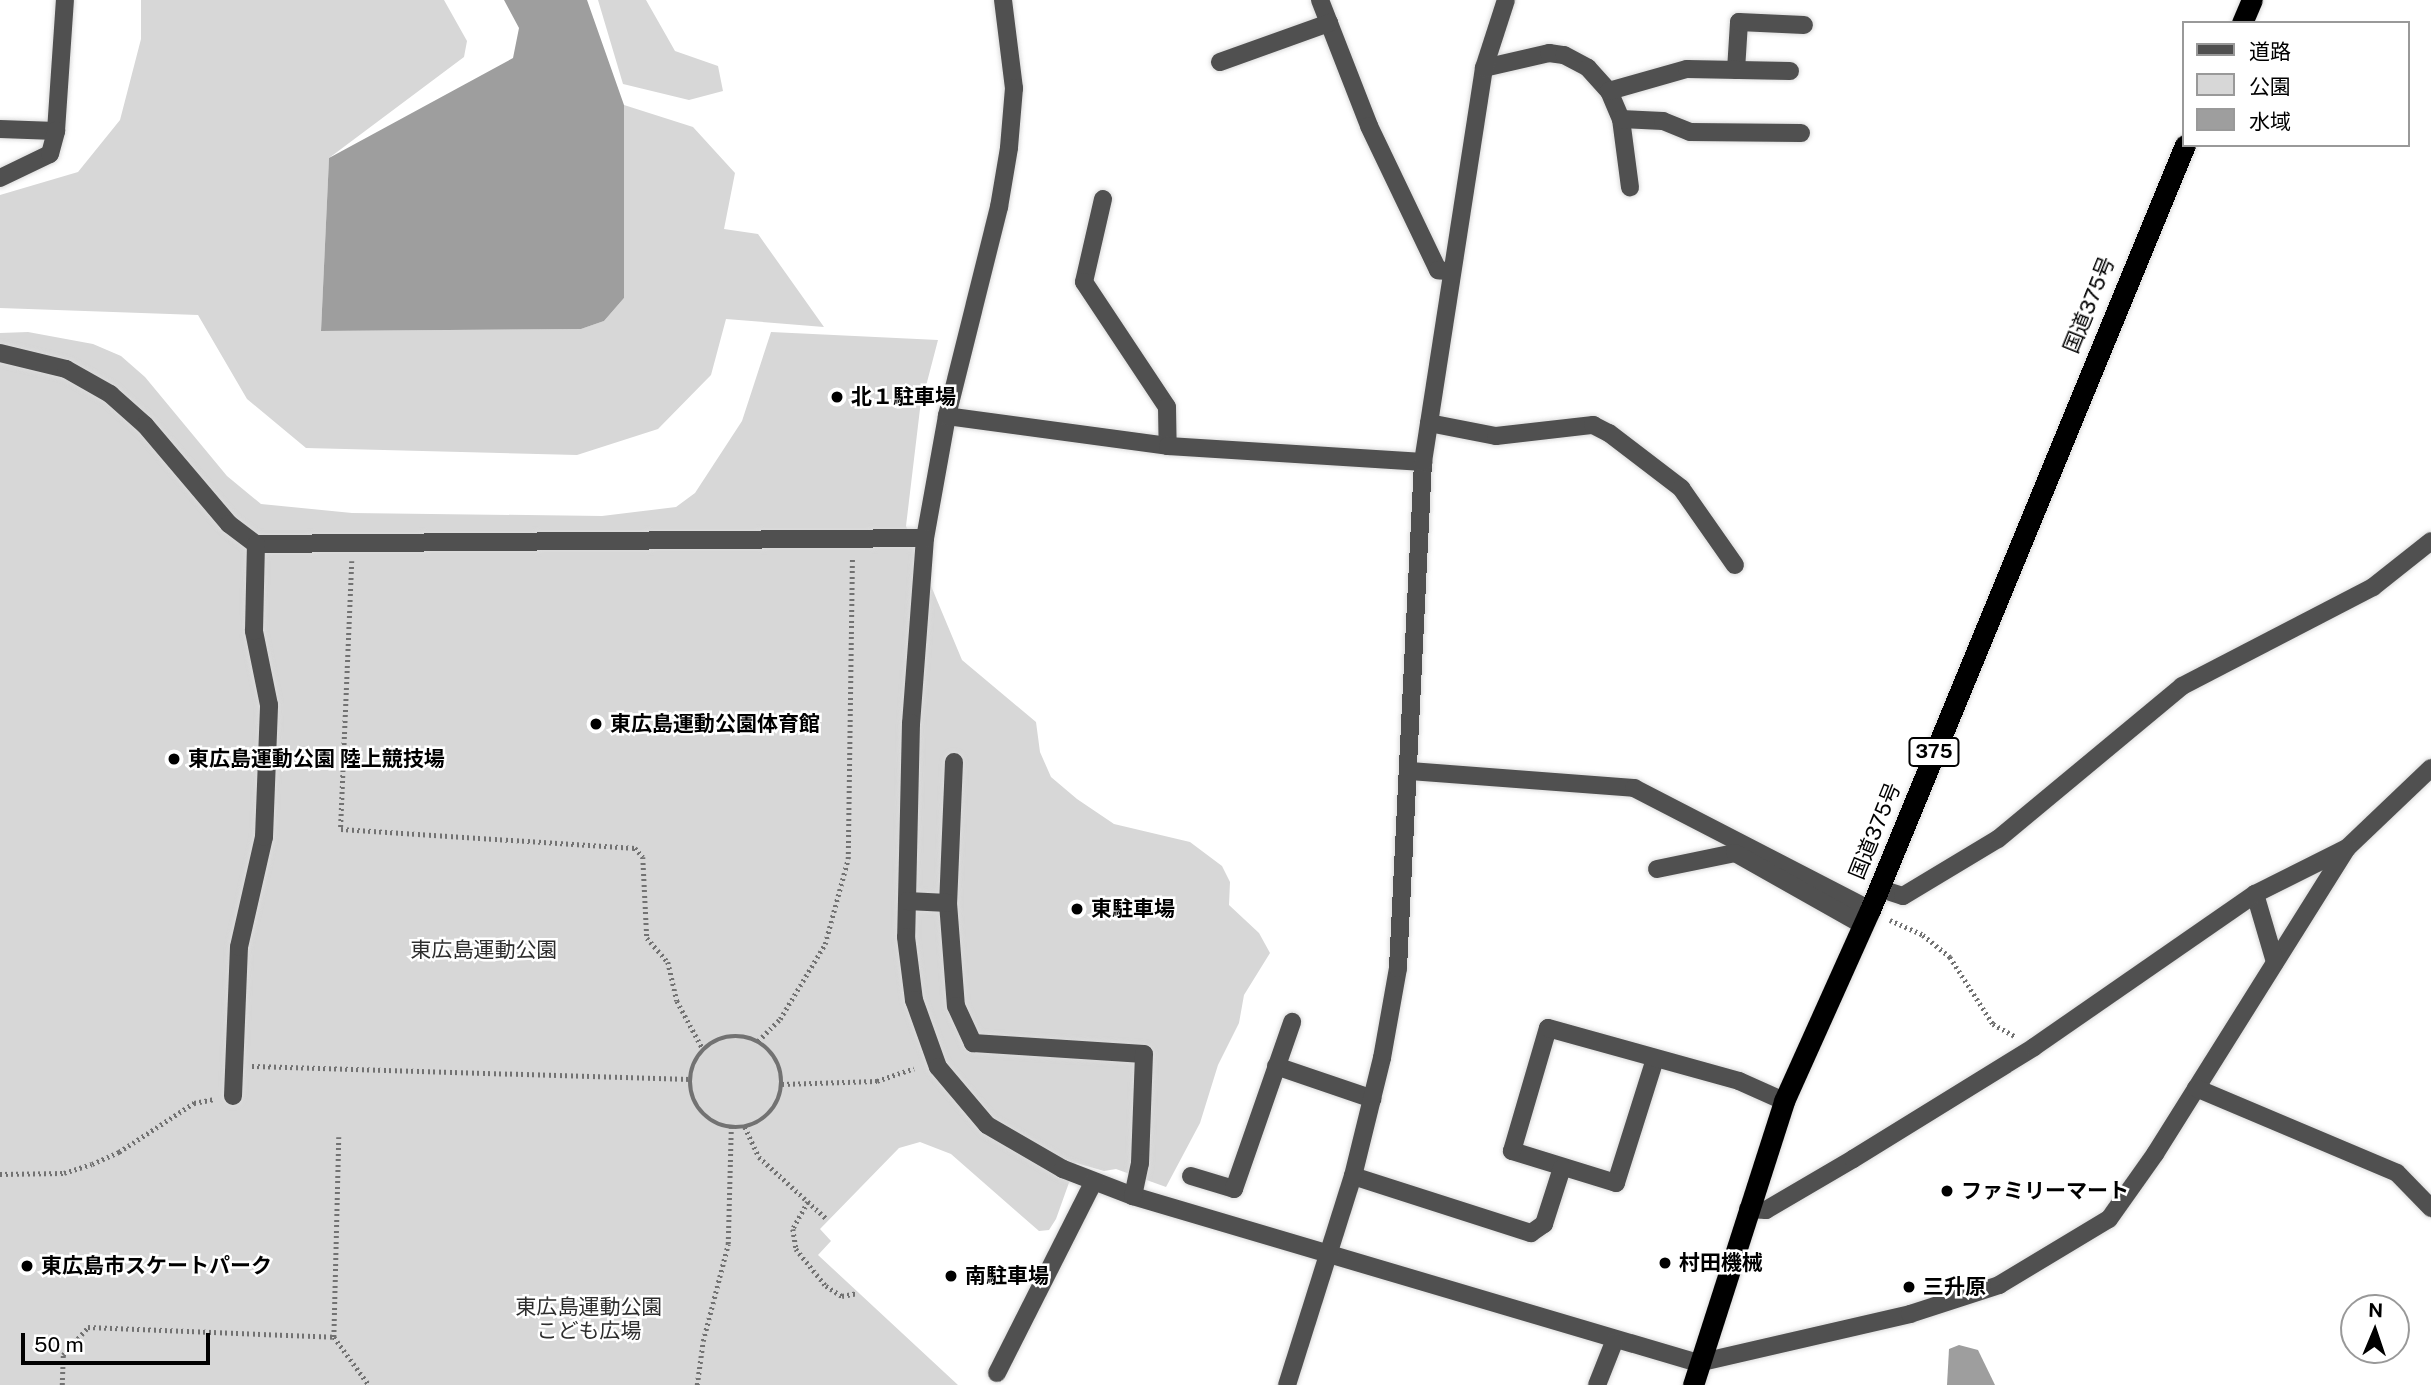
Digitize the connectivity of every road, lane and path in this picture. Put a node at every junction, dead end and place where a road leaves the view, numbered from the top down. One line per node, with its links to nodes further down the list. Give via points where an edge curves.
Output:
1 (65, 0): 16 (street)
2 (1003, 0): 24 (street, via 1014,88 1009,148)
3 (1320, 0): 7 (street)
4 (1506, 0): 10 (street)
5 (2252, 0): 6 (highway)
6 (2243, 21)
7 (1329, 23): 9 (street); 22 (street, via 1369,126 1438,270)
8 (1804, 25): 11 (street, via 1740,22)
9 (1220, 62)
10 (1484, 68): 13 (street, via 1549,53 1564,55 1588,68); 22 (street)
11 (1736, 69): 12 (street); 13 (street, via 1687,69)
12 (1790, 71)
13 (1609, 91): 14 (street)
14 (1621, 119): 17 (street, via 1664,121 1690,132); 20 (street)
15 (0, 128): 16 (street)
16 (56, 131): 19 (street, via 50,154)
17 (1801, 133)
18 (2184, 147): 39 (highway, 国道375号 / 375)
19 (0, 178)
20 (1630, 187)
21 (1103, 199): 26 (street, via 1084,282 1167,407)
22 (1452, 272): 25 (street)
23 (0, 353): 30 (street, via 66,369 110,394 145,425 229,524)
24 (947, 416): 26 (street); 28 (street)
25 (1429, 424): 27 (street); 33 (street, via 1496,436 1592,425 1681,488)
26 (1168, 446): 27 (street)
27 (1423, 462): 36 (street)
28 (925, 538): 30 (street); 41 (street, via 911,723)
29 (2431, 541): 39 (street, via 2373,587 2182,686 1998,839 1903,896)
30 (256, 544): 50 (street, via 254,631 269,705 264,837 239,947)
31 (853, 544): 46 (path, via 848,859 825,944 780,1019)
32 (352, 551): 48 (path, via 341,829 635,848 643,857 647,938 668,962 677,1001)
33 (1735, 565)
34 (954, 762): 42 (street)
35 (2431, 768): 37 (street)
36 (1409, 771): 43 (street, via 1634,788); 57 (street, via 1398,968)
37 (2347, 848): 40 (street); 44 (street)
38 (1657, 869): 43 (street, via 1735,853)
39 (1878, 888): 43 (highway, 国道375号 / 375)
40 (2255, 894): 44 (street); 47 (street)
41 (907, 901): 42 (street); 66 (street, via 914,1000 939,1067 987,1125)
42 (948, 903): 67 (street, via 956,1006 973,1043 1144,1054)
43 (1867, 918): 47 (path, via 1923,935 1950,957 1993,1024); 58 (highway, 国道375号 / 375)
44 (2275, 962): 55 (street)
45 (1292, 1022): 51 (street)
46 (758, 1041): 48 (path, via 729,1036); 54 (path, via 778,1061)
47 (2034, 1047): 70 (street, via 1766,1210)
48 (703, 1049): 53 (path)
49 (1655, 1059): 58 (street, via 1739,1081); 62 (street, via 1616,1184); 62 (street, via 1548,1028 1512,1151)
50 (234, 1066): 53 (path); 56 (street)
51 (1276, 1066): 57 (street); 64 (street, via 1234,1189)
52 (914, 1069): 54 (path, via 877,1081)
53 (690, 1079): 60 (path, via 696,1106 707,1118)
54 (782, 1084): 59 (path, via 777,1104 767,1117)
55 (2196, 1088): 69 (street, via 2397,1173); 76 (street, via 2109,1219 2058,1254 2000,1285 1910,1314)
56 (233, 1096): 63 (path, via 194,1103 119,1152 83,1167 64,1173)
57 (1373, 1099): 65 (street)
58 (1784, 1101): 70 (highway, 国道375号 / 375)
59 (745, 1127): 60 (path); 68 (path, via 759,1157)
60 (731, 1128): 80 (path, via 728,1244 703,1341)
61 (339, 1137): 74 (path)
62 (1562, 1168): 65 (street, via 1544,1224 1531,1234)
63 (0, 1174)
64 (1191, 1176)
65 (1353, 1176): 72 (street)
66 (1093, 1183): 67 (street); 77 (street)
67 (1133, 1196): 72 (street)
68 (808, 1202): 71 (path); 73 (path, via 793,1229 796,1250 826,1286 842,1296)
69 (2431, 1208)
70 (1748, 1209): 76 (highway, 国道375号 / 375)
71 (828, 1220)
72 (1327, 1252): 75 (street); 81 (street)
73 (858, 1293)
74 (334, 1337): 78 (path, via 88,1327 64,1355); 79 (path)
75 (1614, 1342): 76 (street); 82 (street)
76 (1698, 1363): 83 (highway, 国道375号 / 375)
77 (997, 1373)
78 (62, 1385)
79 (369, 1385)
80 (698, 1385)
81 (1287, 1385)
82 (1597, 1385)
83 (1693, 1385)

